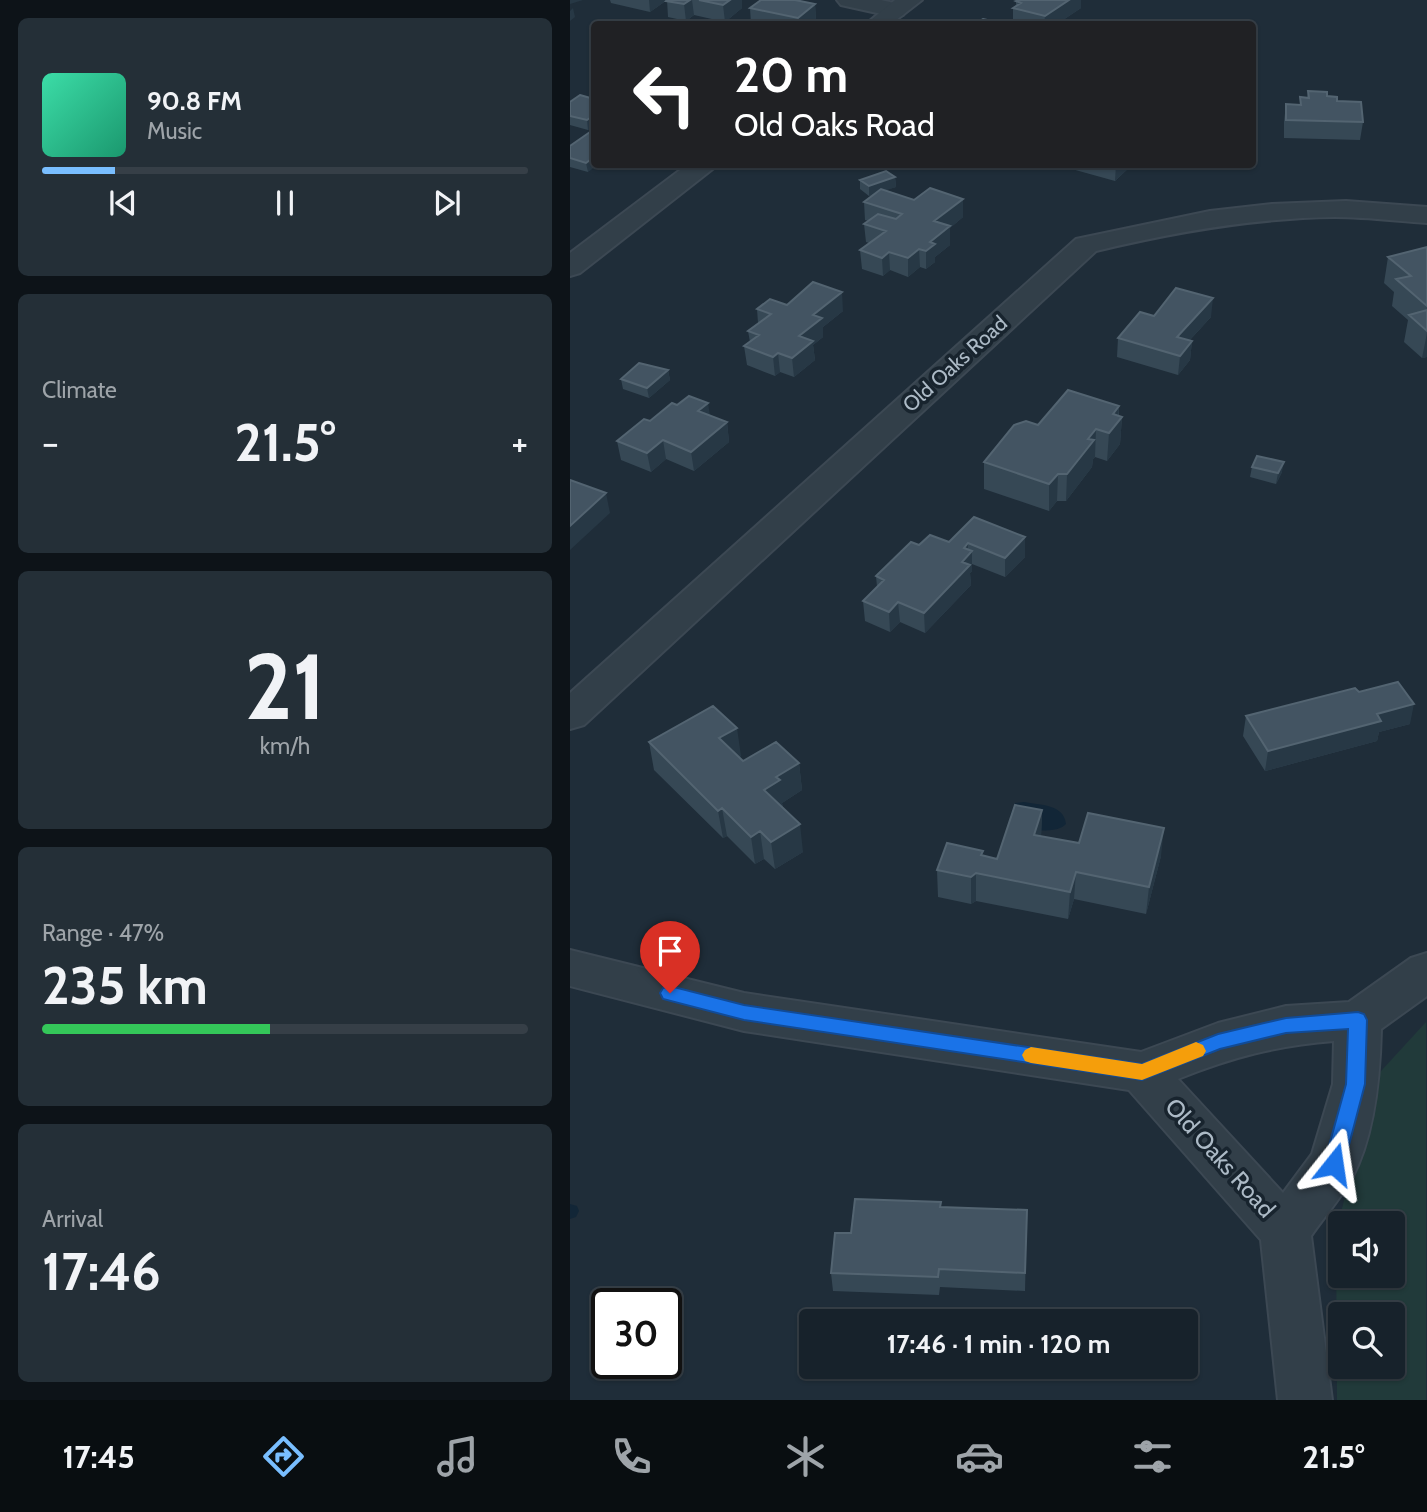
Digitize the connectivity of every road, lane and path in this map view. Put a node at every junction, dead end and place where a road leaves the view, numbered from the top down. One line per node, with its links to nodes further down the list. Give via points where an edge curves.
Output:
1 (849, 0): 2 (street)
2 (894, 11)
3 (701, 168): 5 (street)
4 (1426, 215): 6 (street, Old Oaks Road, via 1338,209 1236,215 1163,226 1086,246)
5 (570, 267)
6 (570, 715)
7 (570, 968): 10 (street, via 744,1012)
8 (1426, 971): 9 (street)
9 (1358, 1020): 10 (street, via 1286,1026 1229,1039); 11 (street, Old Oaks Road, via 1356,1084 1334,1164)
10 (1142, 1072): 11 (street, Old Oaks Road)
11 (1285, 1231): 12 (street)
12 (1305, 1400)

